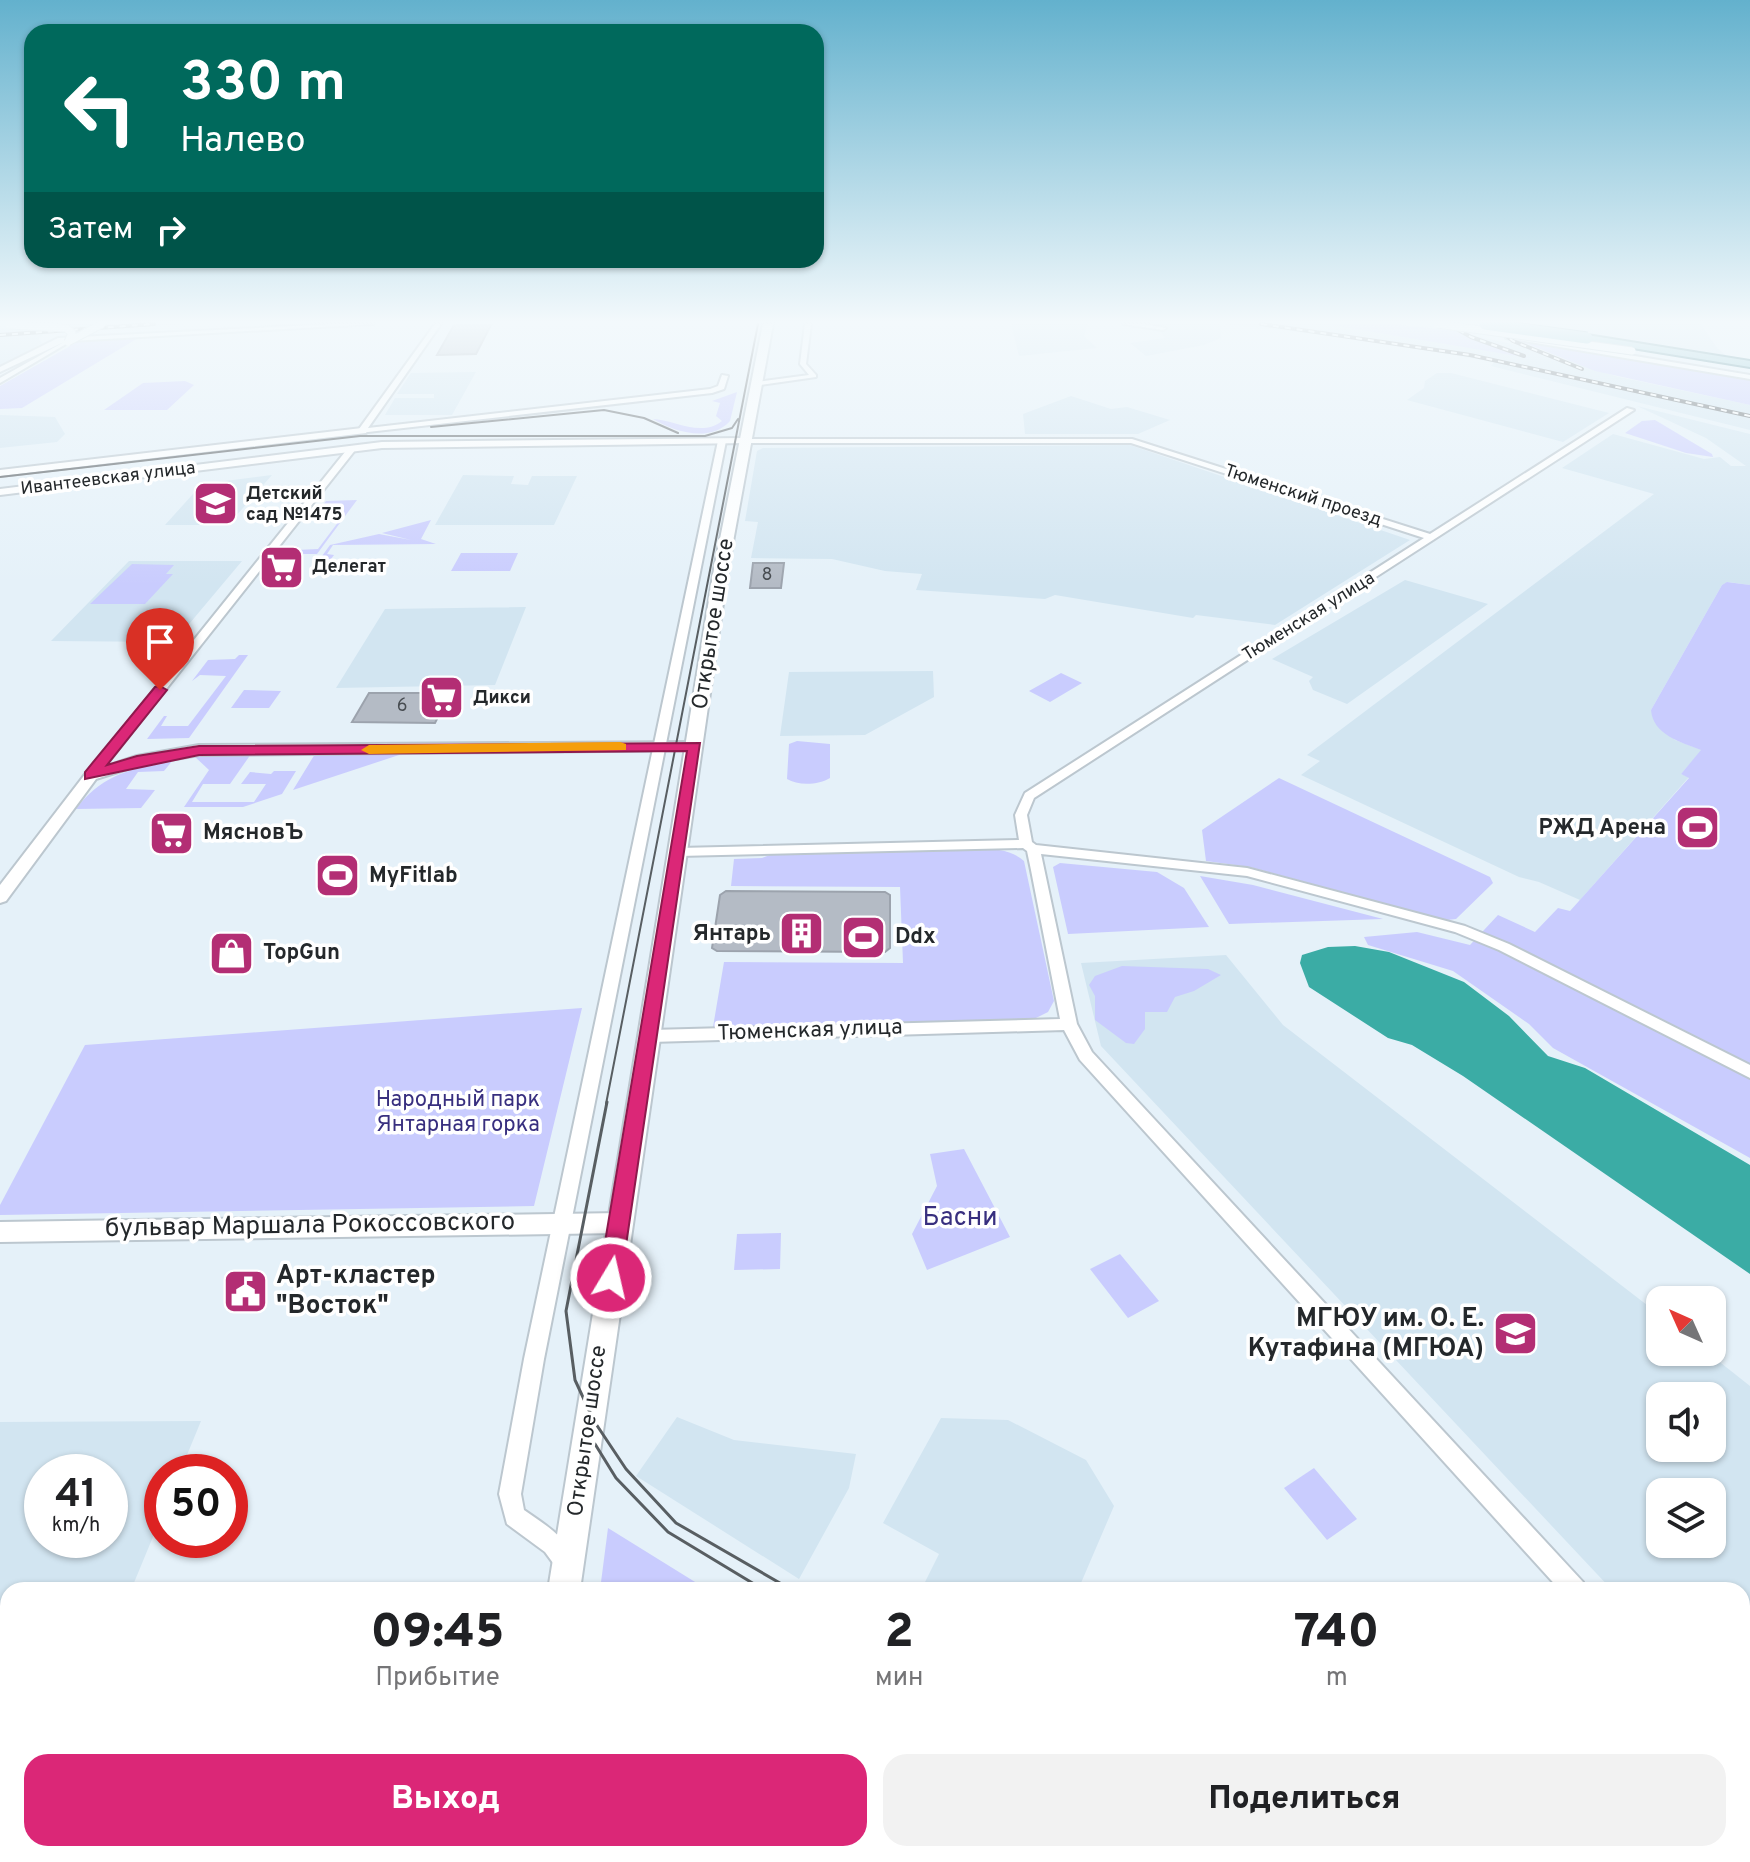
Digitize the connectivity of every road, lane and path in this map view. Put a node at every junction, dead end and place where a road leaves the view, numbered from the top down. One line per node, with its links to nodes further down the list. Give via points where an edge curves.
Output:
1 (376, 411): 5 (street)
2 (536, 411): 5 (street, Ивантеевская улица)
3 (750, 411): 7 (main road, Открытое шоссе)
4 (1629, 411): 13 (street, Тюменская улица)
5 (362, 431): 8 (street, Ивантеевская улица); 9 (street)
6 (722, 441): 7 (street, Ивантеевская улица); 9 (street, Ивантеевская улица, via 419,443); 14 (street)
7 (744, 441): 13 (street, Тюменский проезд, via 1132,441); 15 (main road, Открытое шоссе)
8 (266, 442): 10 (street); 11 (street, Ивантеевская улица)
9 (352, 449): 10 (street, Ивантеевская улица); 16 (street)
10 (264, 460): 12 (street, Ивантеевская улица)
11 (0, 473)
12 (0, 492)
13 (1433, 538): 17 (street, Тюменская улица, via 1029,796 1021,815)
14 (659, 747): 15 (street); 16 (street, via 199,750); 24 (street)
15 (695, 747): 18 (main road, Открытое шоссе)
16 (91, 776): 19 (street)
17 (1029, 847): 18 (street); 20 (street, Тюменская улица); 22 (street, via 1247,872 1460,929)
18 (679, 852): 21 (main road, Открытое шоссе)
19 (0, 897)
20 (1069, 1024): 21 (street, Тюменская улица); 27 (street, via 1086,1056)
21 (651, 1036): 23 (main road, Открытое шоссе)
22 (1750, 1072)
23 (620, 1223): 24 (street, бульвар Маршала Рокоссовского); 26 (main road, Открытое шоссе)
24 (562, 1225): 25 (street, бульвар Маршала Рокоссовского); 26 (street, via 510,1494 515,1516 553,1544)
25 (0, 1232)
26 (566, 1580)
27 (1568, 1582)

